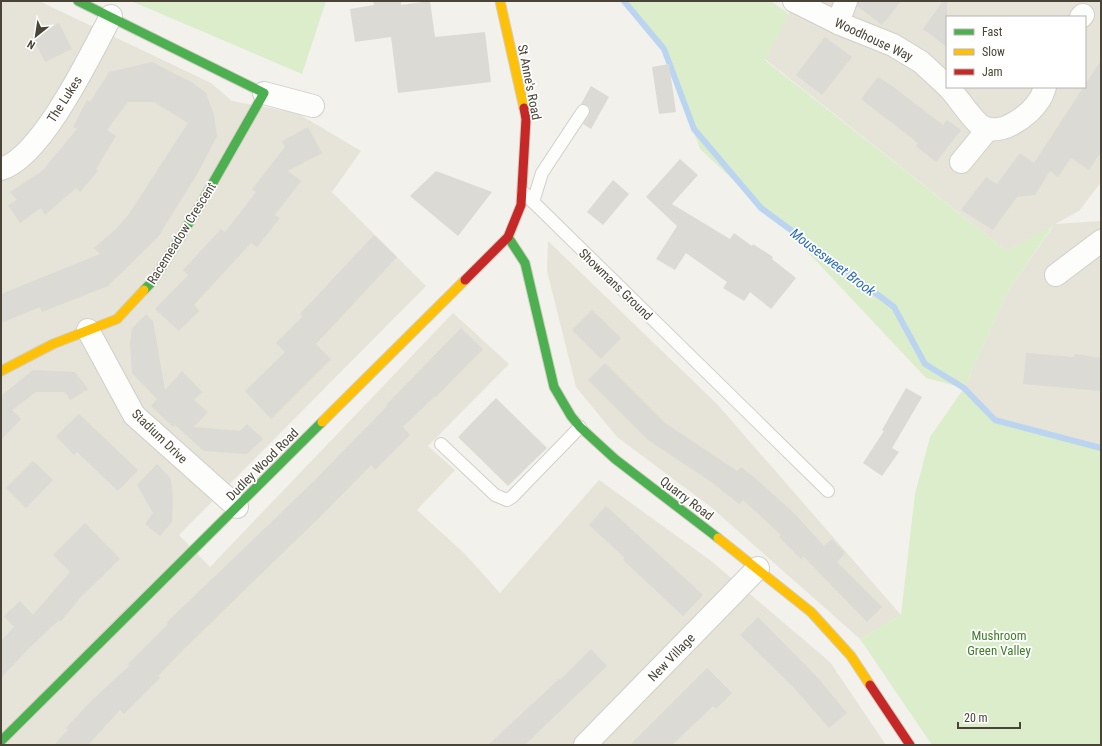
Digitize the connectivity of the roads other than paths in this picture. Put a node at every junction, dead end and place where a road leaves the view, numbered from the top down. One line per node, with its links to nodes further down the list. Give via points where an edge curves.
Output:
1 (78, 1): 5 (street)
2 (500, 1): 16 (street, St Anne's Road, via 526,119)
3 (794, 1): 6 (street, Woodhouse Way)
4 (846, 1): 6 (street)
5 (111, 16): 10 (street); 15 (street, The Lukes, via 68,97 26,152)
6 (838, 23): 7 (street, Woodhouse Way, via 893,45 921,62)
7 (946, 86)
8 (948, 88): 13 (street, Woodhouse Way, via 980,124)
9 (1045, 88): 13 (street, via 1041,99 1014,124)
10 (264, 93): 11 (street); 21 (street, Racemeadow Crescent, via 202,202 153,280 117,319)
11 (313, 106)
12 (582, 111): 17 (lane, via 542,174)
13 (988, 129): 14 (street)
14 (960, 162)
15 (1, 169)
16 (523, 192): 17 (lane, Showmans Ground); 18 (street, Dudley Wood Road, via 522,205)
17 (533, 202): 25 (lane, Showmans Ground)
18 (508, 237): 23 (street, Quarry Road, via 525,263 554,387); 26 (street, Dudley Wood Road)
19 (1101, 241): 20 (street)
20 (1056, 275)
21 (88, 330): 22 (street, Racemeadow Crescent, via 53,344); 26 (street, Stadium Drive, via 134,415)
22 (1, 371)
23 (580, 427): 24 (lane, via 507,500 495,495); 27 (street, Quarry Road, via 615,459)
24 (441, 444)
25 (828, 491)
26 (236, 507): 28 (street, Dudley Wood Road)
27 (758, 568): 29 (street, New Village); 30 (street, Quarry Road, via 811,612 851,656)
28 (1, 741)
29 (585, 745)
30 (910, 745)

